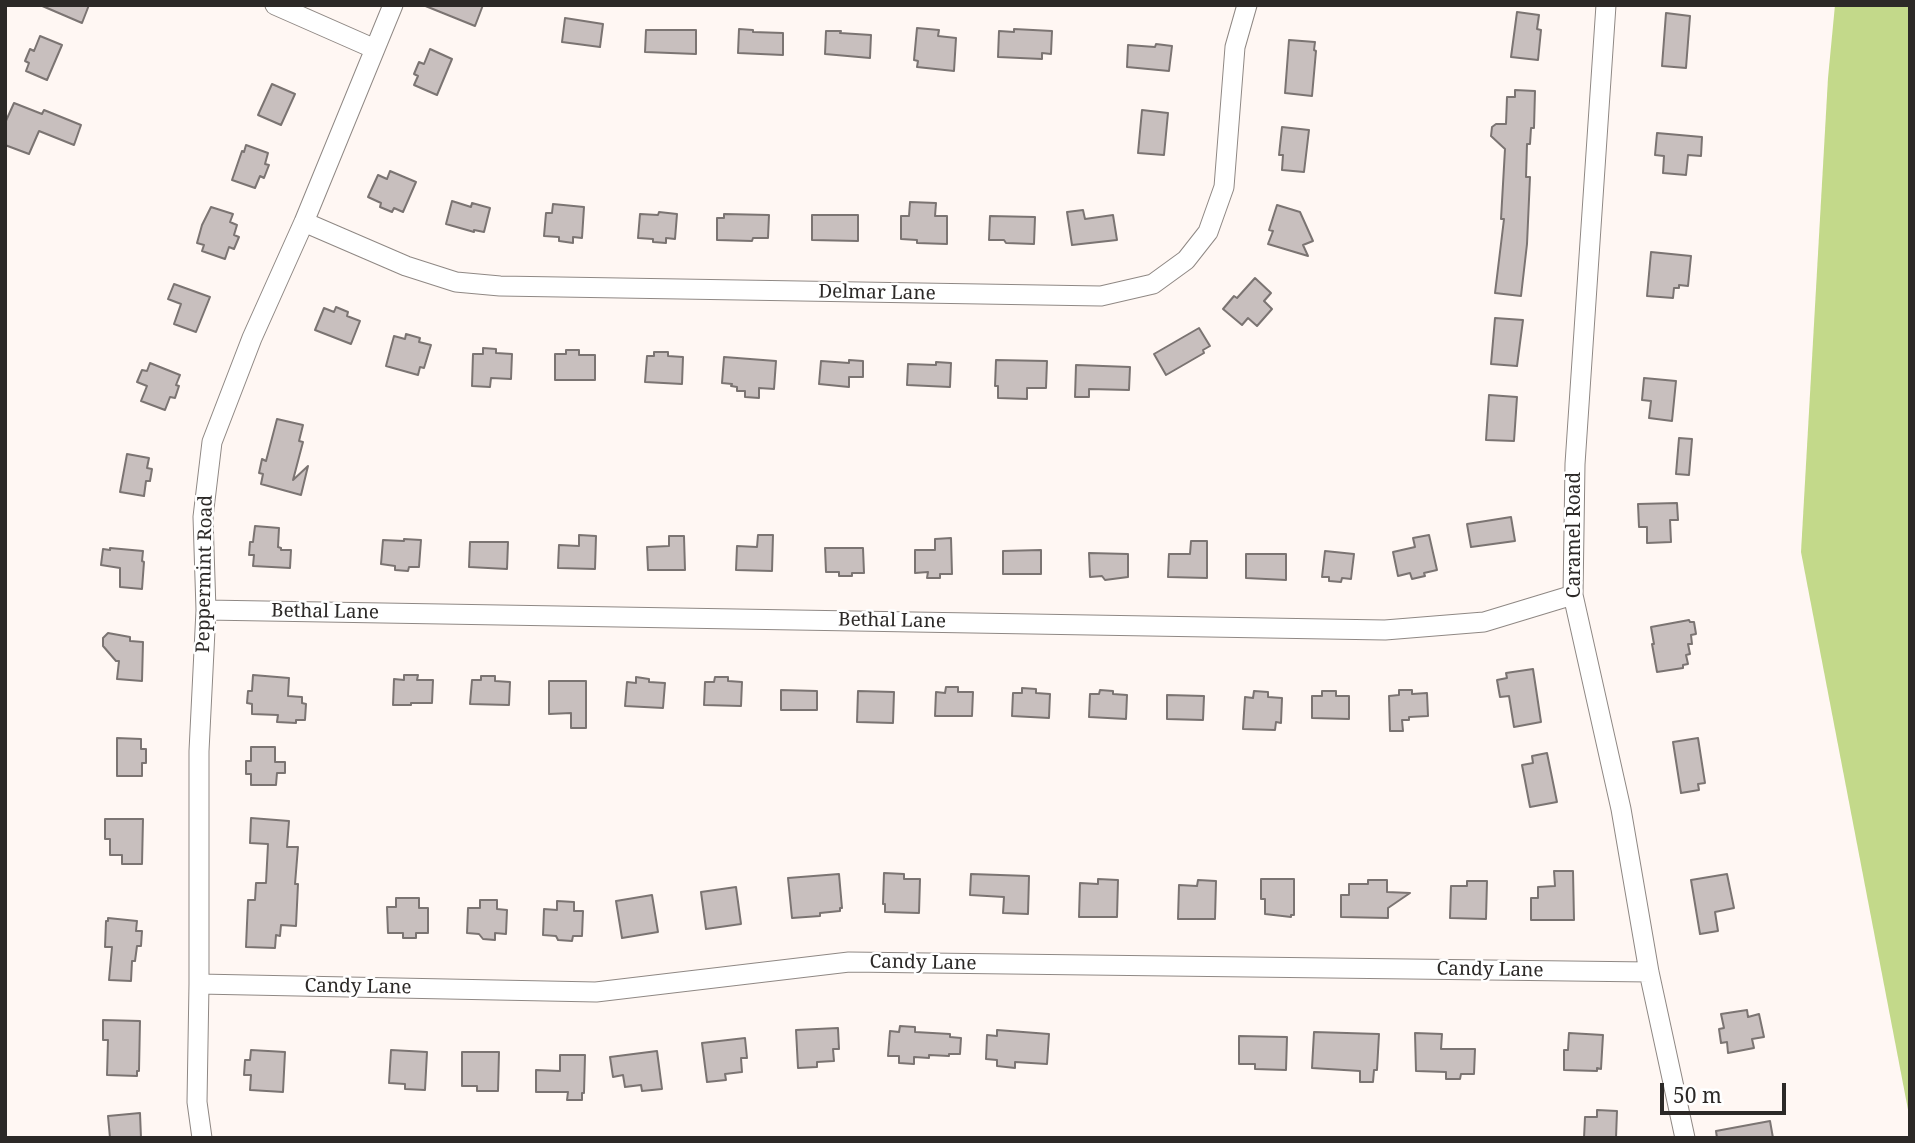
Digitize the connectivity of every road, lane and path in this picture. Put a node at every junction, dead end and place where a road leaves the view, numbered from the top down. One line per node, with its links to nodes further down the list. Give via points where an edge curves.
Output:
1 (275, 5): 5 (street)
2 (393, 5): 5 (street, Peppermint Road)
3 (1247, 5): 6 (street, Delmar Lane, via 1235,47 1224,187 1208,232 1186,260 1153,284 1101,296 456,282)
4 (1606, 5): 7 (street, Caramel Road, via 1575,464)
5 (375, 49): 6 (street, Peppermint Road)
6 (304, 222): 8 (street, Peppermint Road, via 212,442 202,517)
7 (1573, 595): 8 (street, Bethal Lane, via 1485,622 1385,629); 9 (street, Caramel Road, via 1621,809)
8 (206, 610): 10 (street, Peppermint Road, via 199,751)
9 (1649, 972): 10 (street, Candy Lane, via 849,962 596,992); 12 (street, Caramel Road)
10 (199, 984): 11 (street, Peppermint Road, via 197,1102)
11 (202, 1138)
12 (1685, 1138)

